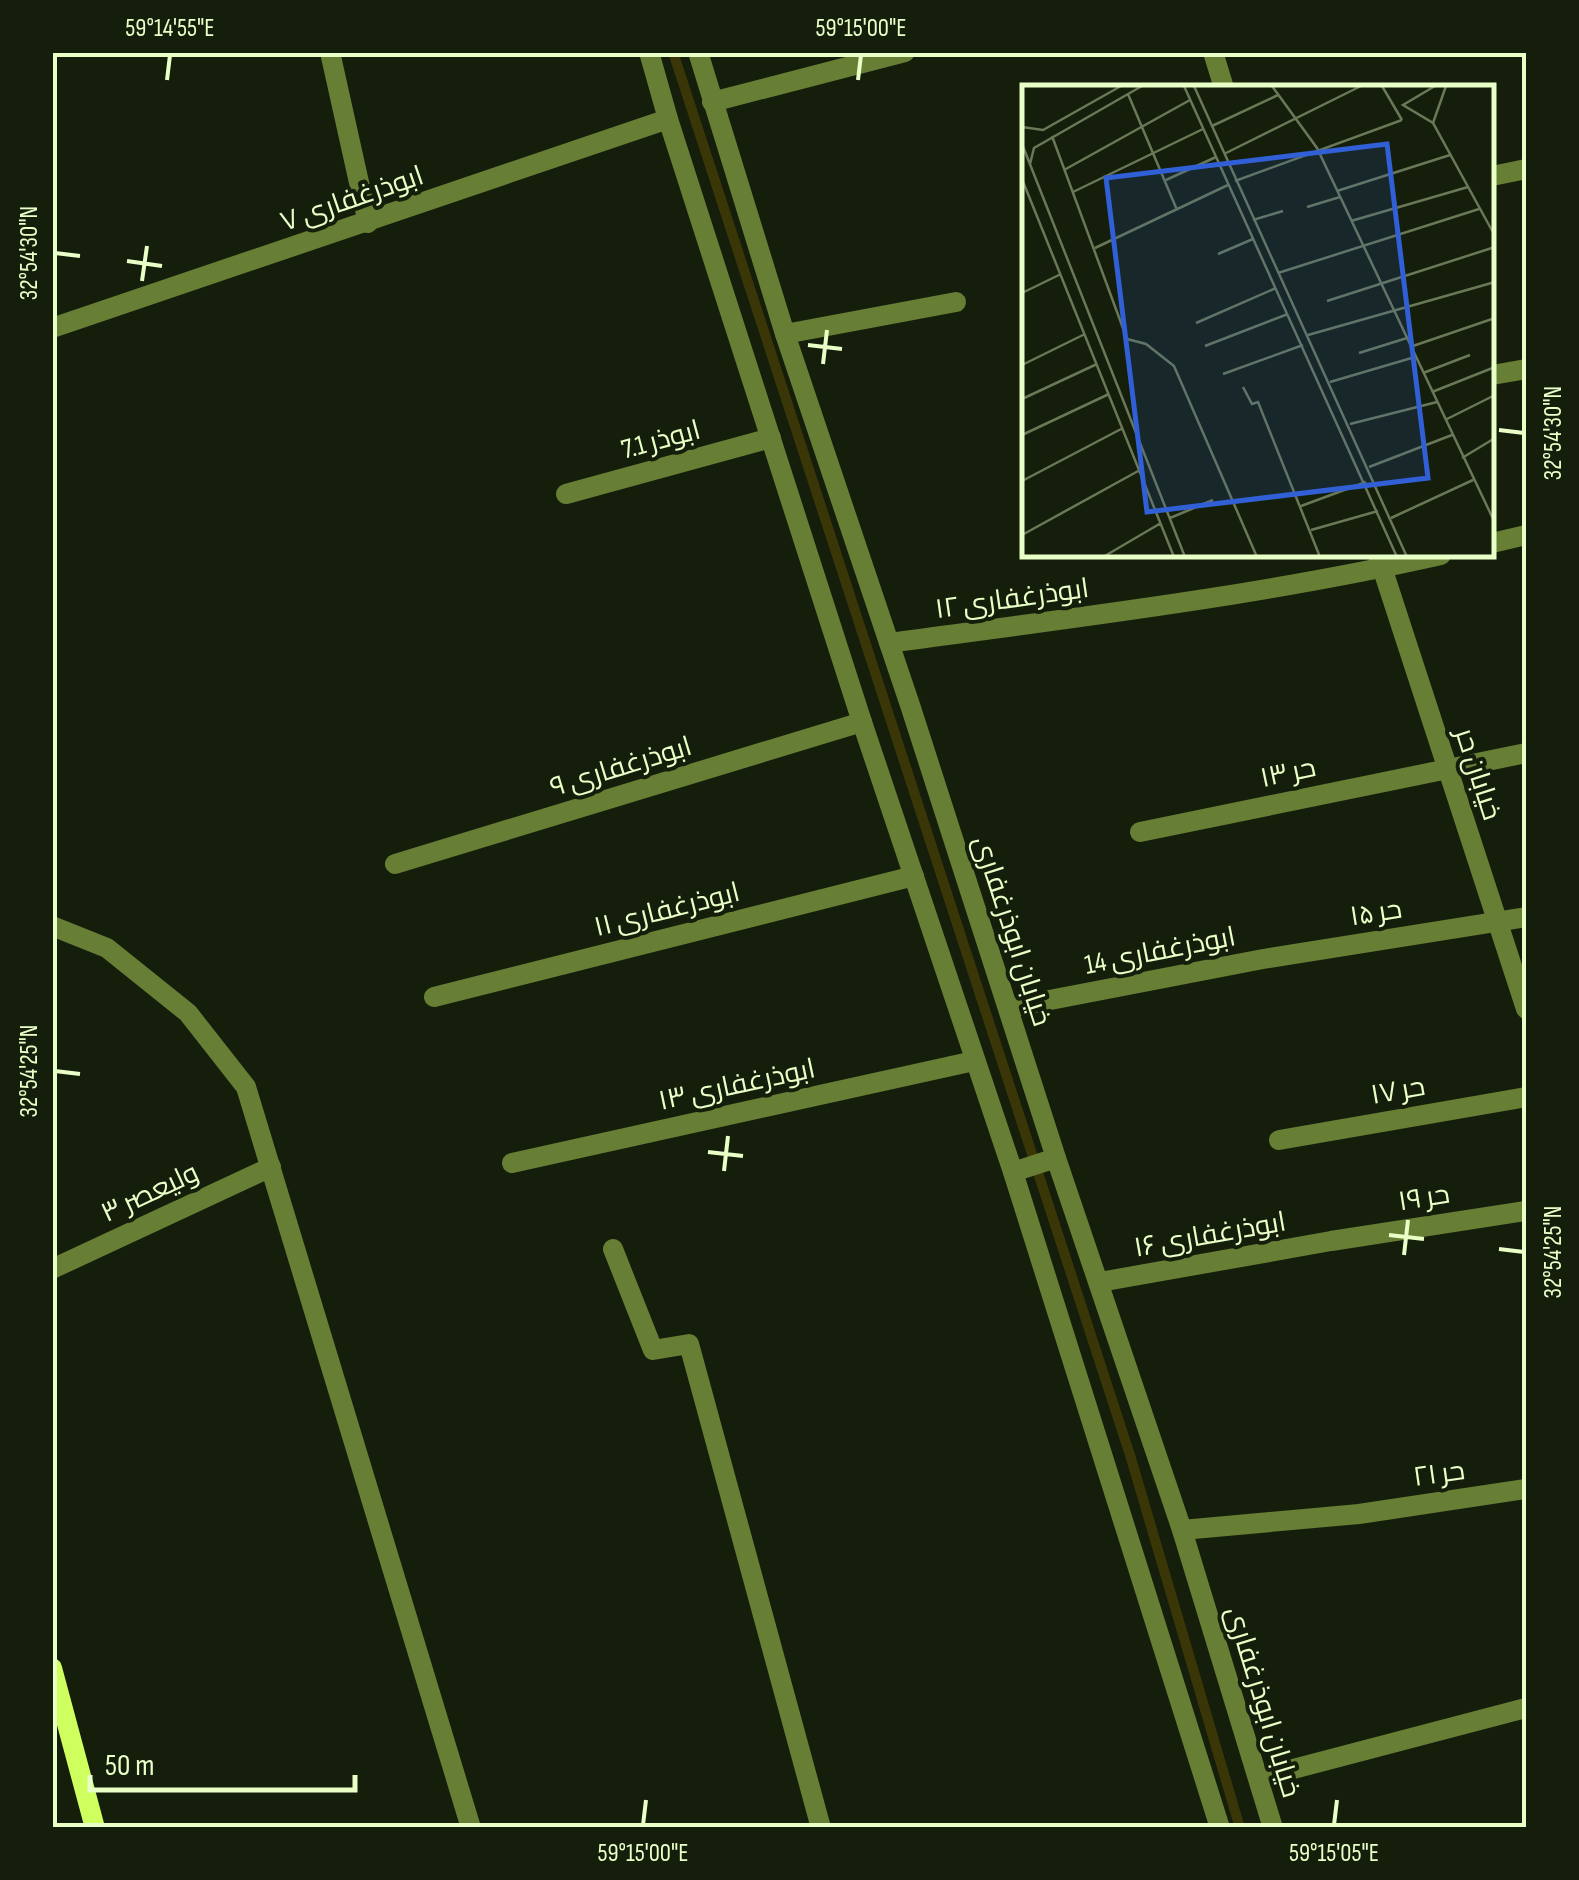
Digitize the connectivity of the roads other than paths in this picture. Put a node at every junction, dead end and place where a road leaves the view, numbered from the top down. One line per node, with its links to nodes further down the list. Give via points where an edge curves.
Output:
1 (649, 52): 8 (street)
2 (698, 52): 7 (street, خیابان ابوذرغفاری)
3 (906, 52): 7 (street)
4 (1213, 52): 6 (street)
5 (332, 53): 11 (street)
6 (1223, 85)
7 (712, 102): 14 (street, خیابان ابوذرغفاری)
8 (668, 119): 11 (street, ابوذرغفاری ۷); 17 (street)
9 (1526, 169): 10 (street)
10 (1494, 176)
11 (368, 224): 13 (street, ابوذرغفاری ۷)
12 (956, 302): 14 (street)
13 (52, 328)
14 (785, 334): 23 (street, خیابان ابوذرغفاری)
15 (1526, 368): 16 (street)
16 (1494, 375)
17 (771, 438): 18 (street, ابوذر 7.1); 24 (street)
18 (566, 494)
19 (1526, 536): 20 (street)
20 (1494, 544)
21 (1415, 558): 22 (street, ابوذرغفاری ۱۲)
22 (1380, 562): 23 (street, ابوذرغفاری ۱۲, via 1142,609); 26 (street, خیابان حر)
23 (888, 643): 35 (street, خیابان ابوذرغفاری)
24 (862, 722): 28 (street, ابوذرغفاری ۹); 29 (street)
25 (1526, 753): 26 (street, حر ۱۳)
26 (1447, 767): 27 (street, حر ۱۳); 31 (street, خیابان حر)
27 (1140, 832)
28 (396, 864)
29 (914, 876): 34 (street, ابوذرغفاری ۱۱); 37 (street)
30 (1526, 917): 31 (street, حر ۱۵)
31 (1497, 921): 33 (street, حر ۱۵); 36 (street, خیابان حر)
32 (52, 926): 42 (street, via 107,948 188,1013 246,1088)
33 (1264, 959): 35 (street, ابوذرغفاری 14)
34 (434, 997)
35 (1008, 1008): 40 (street, خیابان ابوذرغفاری)
36 (1526, 1009)
37 (974, 1061): 41 (street, ابوذرغفاری ۱۳); 43 (street)
38 (1526, 1097): 39 (street, حر ۱۷)
39 (1278, 1140)
40 (1054, 1159): 43 (street); 48 (street, خیابان ابوذرغفاری)
41 (512, 1163)
42 (271, 1167): 47 (street, ولیعصر ۳); 55 (street)
43 (1016, 1171): 57 (street)
44 (1526, 1211): 45 (street, حر ۱۹)
45 (1331, 1241): 48 (street, ابوذرغفاری ۱۶)
46 (613, 1249): 56 (street, via 653,1350 688,1344)
47 (52, 1269)
48 (1100, 1282): 50 (street, خیابان ابوذرغفاری)
49 (1526, 1489): 50 (street, حر ۲۱, via 1359,1514)
50 (1182, 1530): 53 (street, خیابان ابوذرغفاری)
51 (52, 1668): 54 (main road)
52 (1526, 1708): 53 (street)
53 (1259, 1778): 58 (street, خیابان ابوذرغفاری)
54 (95, 1828)
55 (470, 1828)
56 (821, 1828)
57 (1220, 1828)
58 (1273, 1828)

